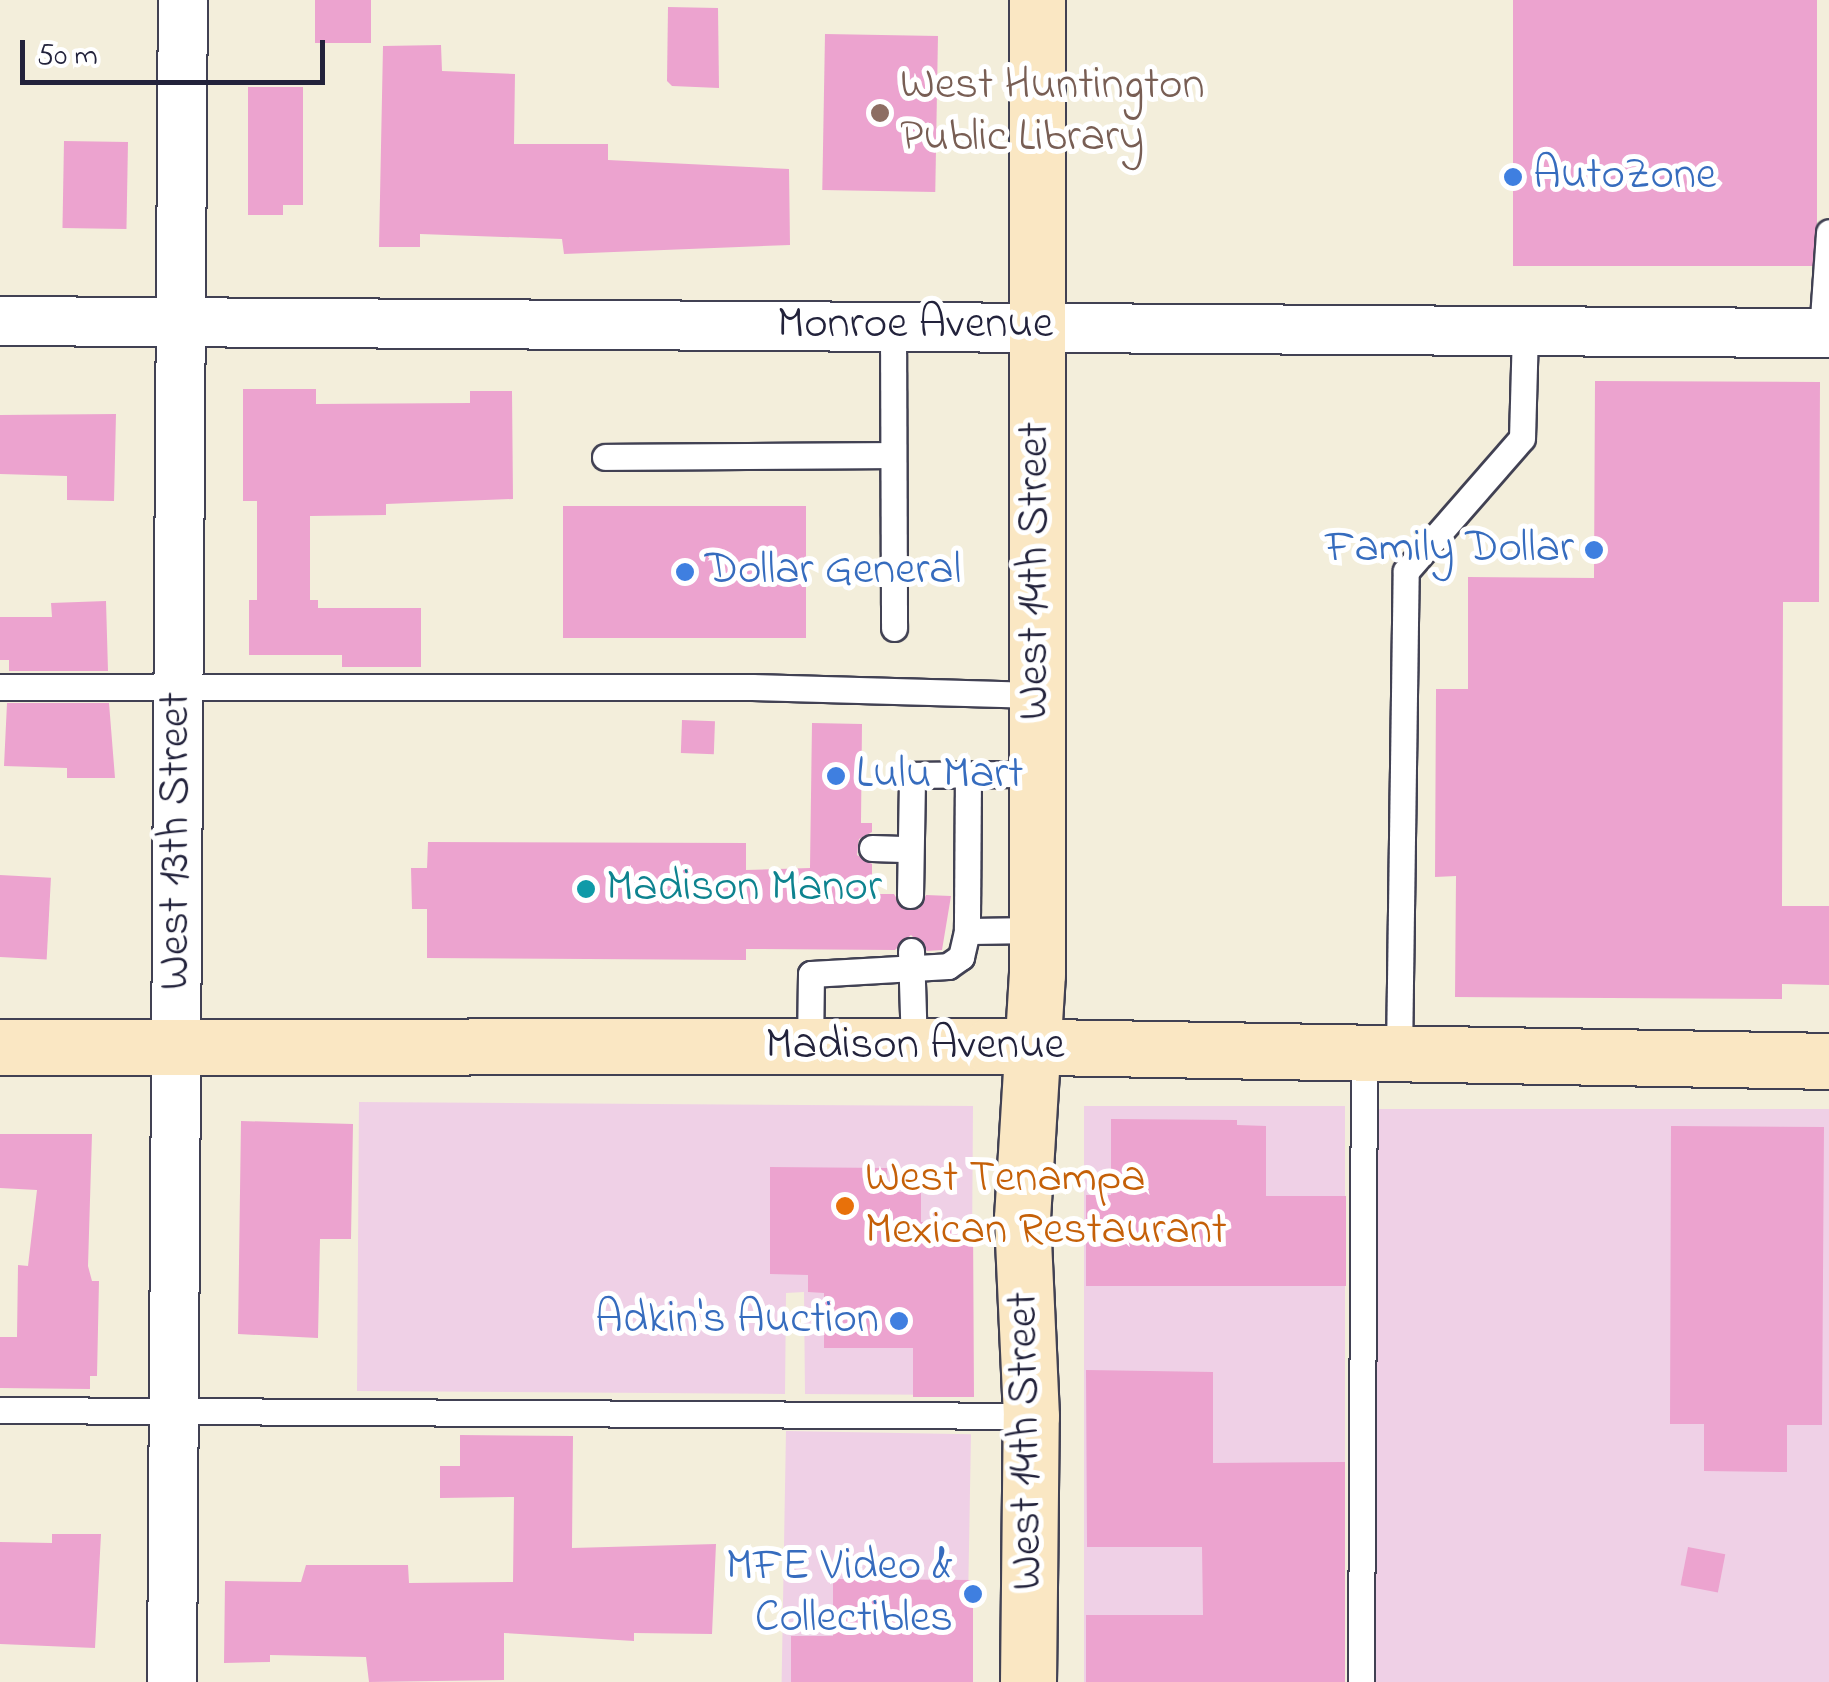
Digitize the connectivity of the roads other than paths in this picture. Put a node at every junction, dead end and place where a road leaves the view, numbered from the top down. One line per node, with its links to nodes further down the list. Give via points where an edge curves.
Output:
1 (182, 0): 5 (street, West 13th Street)
2 (1037, 0): 7 (street, West 14th Street)
3 (1829, 232): 9 (lane)
4 (0, 321): 5 (street, Monroe Avenue)
5 (180, 322): 6 (street, Monroe Avenue); 14 (street, West 13th Street)
6 (893, 326): 7 (street, Monroe Avenue); 10 (lane)
7 (1035, 327): 8 (street, Monroe Avenue); 15 (street, West 14th Street)
8 (1525, 331): 9 (street, Monroe Avenue); 29 (lane, via 1522,438 1406,572)
9 (1826, 333)
10 (889, 455): 11 (lane); 12 (lane)
11 (606, 458)
12 (894, 628)
13 (0, 687): 14 (lane)
14 (177, 688): 15 (lane, via 752,687); 27 (street, West 13th Street)
15 (1036, 695): 16 (street, West 14th Street)
16 (1037, 774): 17 (lane); 21 (street, West 14th Street)
17 (968, 775): 19 (lane, via 912,775); 22 (lane)
18 (872, 848): 19 (lane)
19 (910, 849): 20 (lane)
20 (910, 894)
21 (1036, 930): 22 (lane); 28 (street, West 14th Street)
22 (967, 931): 23 (lane, via 961,956 948,966)
23 (911, 960): 24 (lane, via 841,961 812,974); 25 (lane)
24 (810, 1046): 25 (street, Madison Avenue); 27 (street, Madison Avenue)
25 (914, 1046): 28 (street, Madison Avenue)
26 (0, 1047): 27 (street, Madison Avenue)
27 (177, 1048): 32 (street, West 13th Street)
28 (1032, 1048): 29 (street, Madison Avenue); 33 (street, West 14th Street, via 1022,1218)
29 (1381, 1053): 30 (street, Madison Avenue); 36 (lane)
30 (1829, 1061)
31 (0, 1410): 32 (lane)
32 (175, 1416): 33 (lane, via 780,1410); 34 (street, West 13th Street)
33 (1031, 1416): 35 (street, West 14th Street)
34 (172, 1682)
35 (1028, 1682)
36 (1360, 1682)

